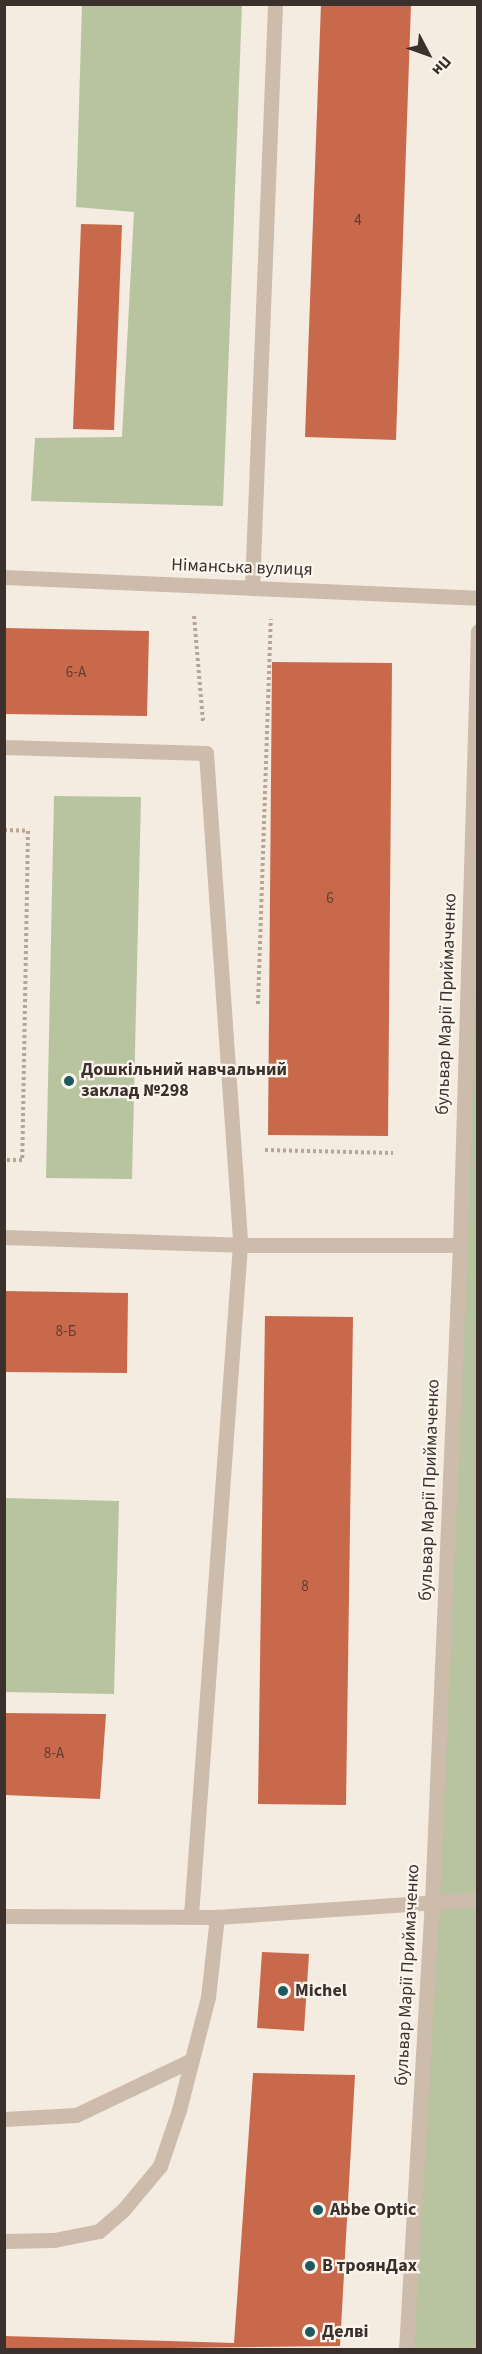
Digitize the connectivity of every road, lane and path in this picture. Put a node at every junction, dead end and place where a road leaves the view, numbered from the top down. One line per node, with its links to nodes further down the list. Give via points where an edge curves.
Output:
1 (275, 4): 4 (street)
2 (4, 577): 3 (street, Німанська вулиця)
3 (191, 585): 4 (street, Німанська вулиця); 9 (path)
4 (252, 588): 5 (street, Німанська вулиця)
5 (272, 589): 6 (street, Німанська вулиця); 11 (path)
6 (477, 598)
7 (477, 631): 17 (street, бульвар Марії Приймаченко)
8 (4, 747): 9 (street)
9 (206, 753): 16 (street)
10 (4, 830): 14 (path, via 28,831 22,1160)
11 (258, 1008)
12 (253, 1149): 13 (path)
13 (393, 1153)
14 (4, 1160)
15 (4, 1237): 16 (street)
16 (240, 1245): 17 (street); 21 (street)
17 (460, 1245): 19 (street, бульвар Марії Приймаченко)
18 (477, 1899): 19 (street)
19 (432, 1902): 22 (street); 26 (street, бульвар Марії Приймаченко)
20 (4, 1916): 21 (street)
21 (190, 1916): 22 (street)
22 (217, 1917): 23 (street, via 208,1997)
23 (192, 2060): 24 (street, via 76,2115); 25 (street, via 160,2166 124,2209 99,2231 54,2240)
24 (4, 2120)
25 (4, 2241)
26 (406, 2349)

